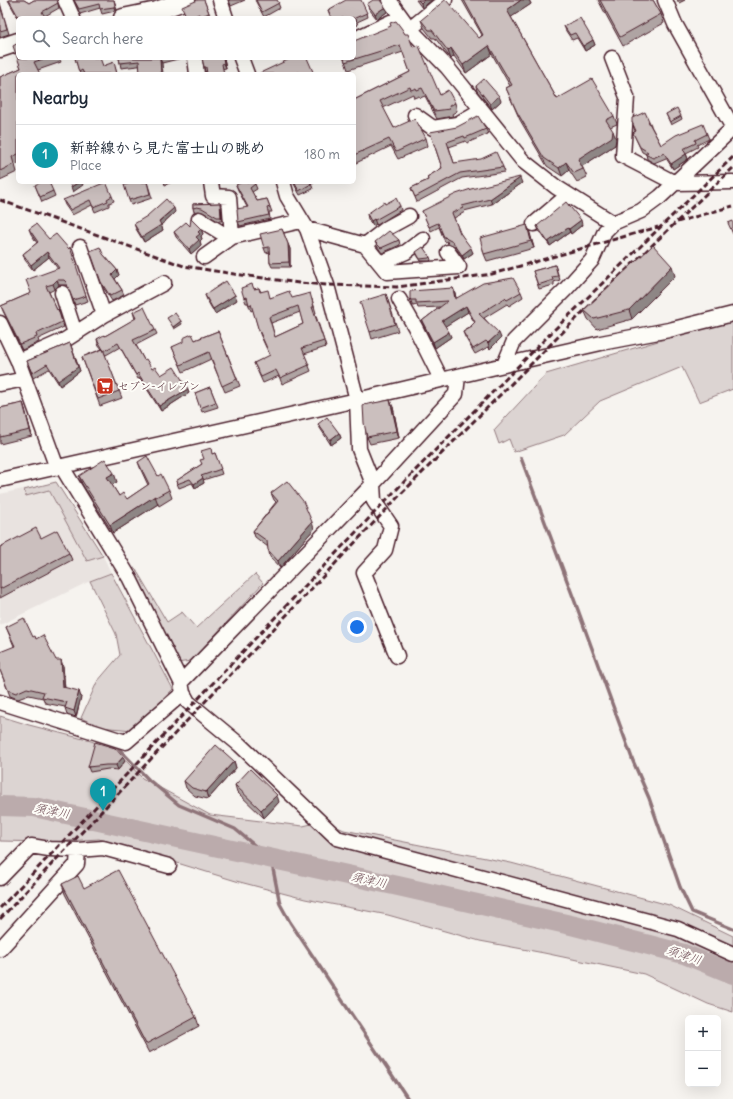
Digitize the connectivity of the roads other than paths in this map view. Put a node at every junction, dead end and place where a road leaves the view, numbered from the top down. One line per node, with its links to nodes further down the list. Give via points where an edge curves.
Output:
1 (65, 0): 7 (street)
2 (186, 0): 8 (main road, via 157,11)
3 (220, 0): 9 (street)
4 (389, 0): 10 (street)
5 (445, 0): 11 (street)
6 (665, 0): 22 (street)
7 (72, 16)
8 (133, 16)
9 (225, 16)
10 (401, 17): 11 (street); 12 (street)
11 (410, 29): 20 (street, via 447,67)
12 (361, 36)
13 (16, 43): 14 (main road)
14 (0, 48)
15 (612, 58): 24 (street, via 627,97 623,156)
16 (195, 60): 18 (street)
17 (242, 60): 19 (street)
18 (197, 72)
19 (246, 72)
20 (481, 110): 21 (street, via 457,124 433,128); 27 (street, via 523,161)
21 (415, 115)
22 (732, 133): 24 (street)
23 (733, 182): 24 (street)
24 (675, 183): 30 (street, via 640,212)
25 (211, 184): 33 (street, via 213,196 229,197)
26 (284, 184): 32 (street, via 287,196)
27 (568, 195): 30 (street); 31 (street)
28 (409, 216): 35 (street, via 387,228)
29 (199, 219): 33 (street)
30 (613, 223): 48 (street, via 605,231 592,260 514,341)
31 (534, 224)
32 (304, 225): 33 (street); 35 (street); 53 (street, via 326,285)
33 (231, 237): 38 (street)
34 (423, 239): 39 (street, via 406,252)
35 (365, 246): 39 (street)
36 (80, 247): 44 (street)
37 (448, 252): 39 (street, via 459,266 387,272)
38 (204, 257)
39 (380, 263)
40 (164, 283): 44 (street)
41 (62, 292): 46 (street)
42 (399, 299): 51 (street)
43 (733, 314): 48 (street)
44 (104, 315): 46 (street)
45 (0, 323): 47 (street)
46 (75, 333): 47 (street)
47 (18, 361): 50 (street)
48 (504, 365): 49 (street)
49 (458, 376): 51 (street); 56 (street, via 456,394)
50 (25, 379): 52 (street); 54 (street)
51 (441, 379): 53 (street)
52 (0, 384)
53 (357, 400): 54 (street); 56 (street, via 359,449)
54 (60, 468): 55 (street); 58 (street, via 129,578)
55 (0, 480)
56 (373, 484): 57 (street, via 374,501 391,526 385,550 364,573); 58 (street)
57 (397, 656)
58 (182, 688): 59 (street, via 126,742); 64 (street, via 188,702 240,745 337,838 678,929)
59 (0, 702)
60 (78, 850): 61 (street, via 103,848); 62 (street, via 31,846); 63 (street, via 77,864)
61 (169, 866)
62 (0, 878)
63 (0, 949)
64 (733, 954)

